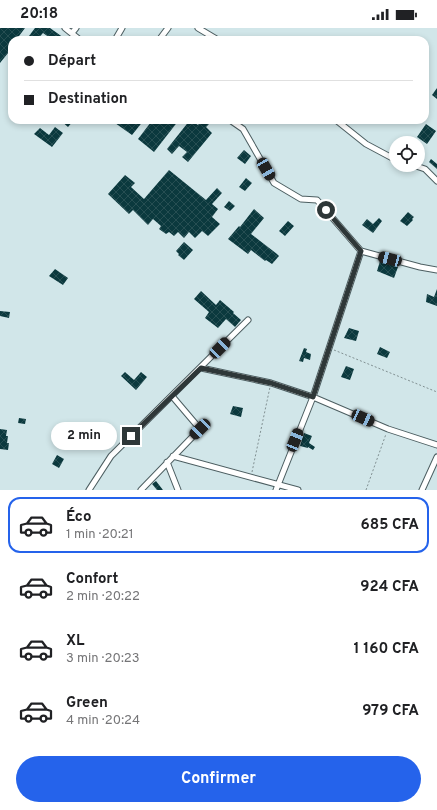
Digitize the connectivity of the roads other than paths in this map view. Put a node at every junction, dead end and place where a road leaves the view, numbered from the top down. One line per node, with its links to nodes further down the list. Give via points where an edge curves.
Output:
1 (65, 28): 4 (street)
2 (76, 28): 4 (street)
3 (198, 28): 6 (street)
4 (72, 34): 5 (street)
5 (75, 36)
6 (211, 36)
7 (235, 124): 12 (street, via 242,129 274,183 301,199 317,200)
8 (341, 124): 9 (street, via 366,144)
9 (389, 156)
10 (425, 169): 11 (street)
11 (437, 181)
12 (361, 251): 13 (street); 17 (street)
13 (437, 270)
14 (248, 320): 15 (street)
15 (201, 368): 16 (street); 17 (street, via 271,383)
16 (172, 396): 19 (street, via 200,429); 23 (street, via 111,456)
17 (313, 397): 18 (street, via 388,429); 22 (street)
18 (437, 446)
19 (174, 456): 21 (street); 22 (street)
20 (437, 457): 28 (street)
21 (167, 462): 24 (street); 25 (street)
22 (278, 484): 26 (street); 27 (street)
23 (89, 490)
24 (141, 490)
25 (178, 490)
26 (276, 490)
27 (298, 490)
28 (422, 490)

